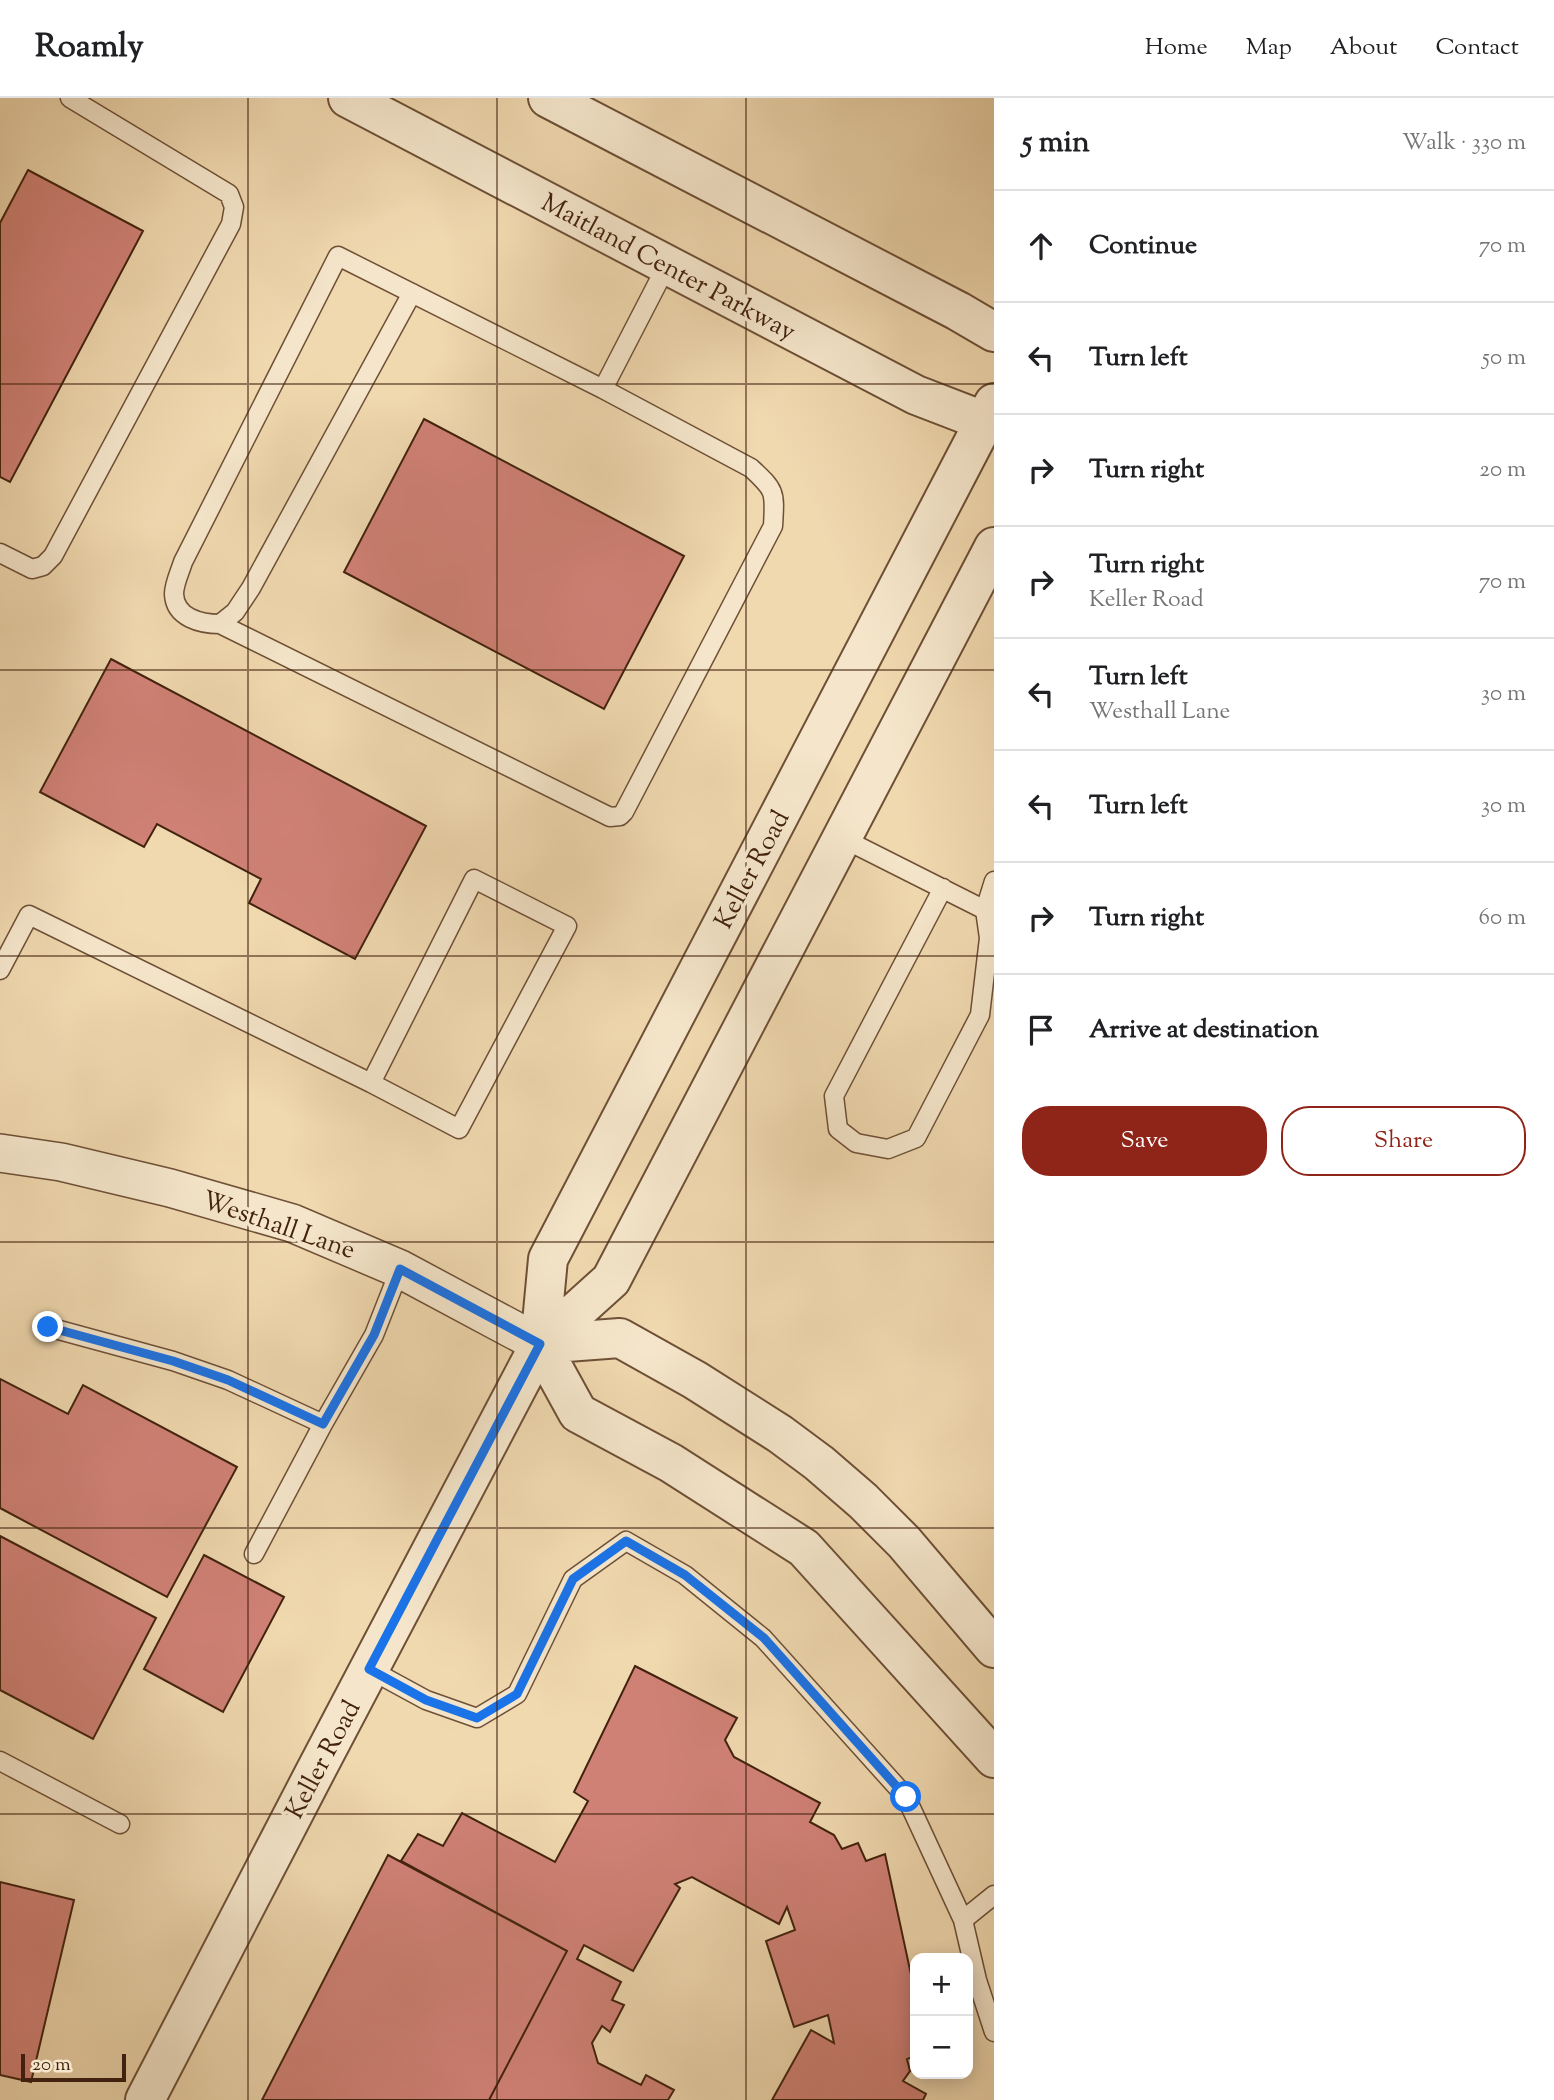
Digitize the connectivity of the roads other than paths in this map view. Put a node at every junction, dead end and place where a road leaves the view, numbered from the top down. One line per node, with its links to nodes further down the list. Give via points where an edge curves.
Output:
1 (69, 98): 10 (lane, via 229,194 234,207 231,224 53,556 32,569)
2 (348, 98): 4 (street, Maitland Center Parkway)
3 (548, 98): 6 (street)
4 (667, 265): 7 (lane); 8 (street, Maitland Center Parkway, via 916,396)
5 (412, 293): 7 (lane); 11 (lane, via 251,588 235,612); 11 (lane, via 338,256 183,562 174,592 176,603 192,620)
6 (994, 332)
7 (603, 389): 11 (lane, via 751,468 771,487 774,506 773,526 620,816 610,817)
8 (991, 417): 21 (street, Keller Road, via 548,1259)
9 (994, 547): 12 (street, Keller Road)
10 (0, 553)
11 (220, 624)
12 (842, 838): 14 (lane); 21 (street, Keller Road, via 611,1280)
13 (994, 881): 15 (lane)
14 (943, 888): 15 (lane); 15 (lane, via 834,1096 838,1129 856,1143 888,1149 916,1138 980,1015 989,938)
15 (985, 909)
16 (0, 970): 17 (lane, via 29,915)
17 (371, 1083): 17 (lane, via 474,879 567,926 459,1129)
18 (0, 1153): 19 (street, Westhall Lane, via 134,1179 292,1223)
19 (400, 1269): 21 (street, Westhall Lane); 22 (lane, via 374,1335)
20 (48, 1327): 22 (lane, via 228,1380)
21 (540, 1344): 24 (street, via 620,1338 780,1434 863,1501 904,1542); 25 (street, Keller Road); 26 (street, via 578,1413 671,1463 804,1548)
22 (323, 1424): 23 (lane)
23 (254, 1554)
24 (994, 1648)
25 (369, 1669): 30 (lane, via 426,1700 477,1718 517,1694 573,1579 626,1541 685,1575 764,1638 825,1705 906,1797); 32 (street, Keller Road)
26 (994, 1758)
27 (0, 1761): 28 (lane)
28 (120, 1824)
29 (994, 1895): 30 (lane)
30 (962, 1920): 31 (lane)
31 (994, 2032)
32 (145, 2100)

